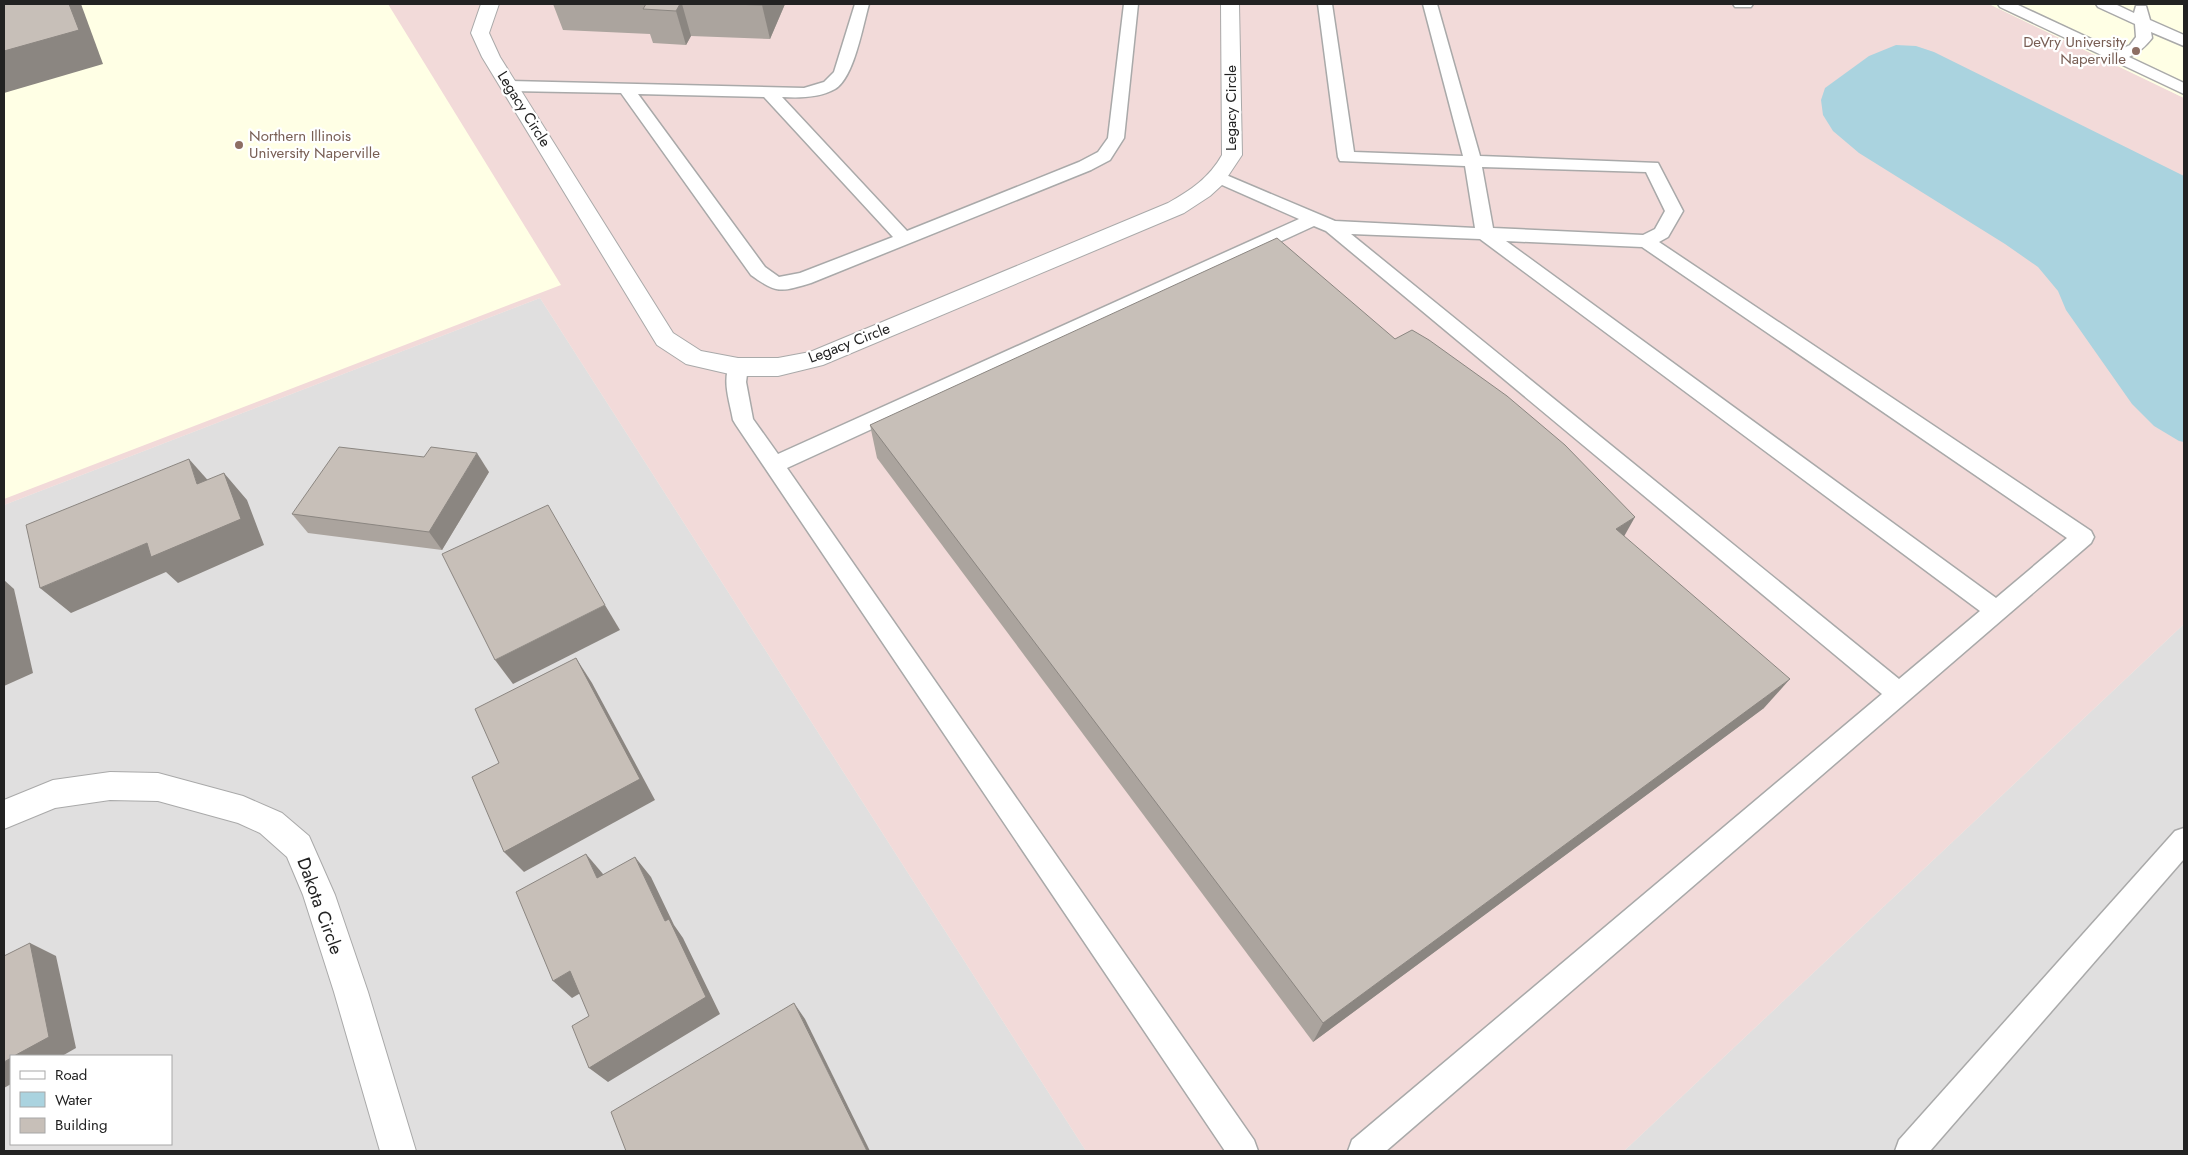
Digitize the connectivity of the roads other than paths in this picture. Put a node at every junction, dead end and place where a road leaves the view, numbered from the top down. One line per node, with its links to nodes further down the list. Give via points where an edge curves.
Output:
1 (490, 4): 15 (street, Legacy Circle, via 480,33)
2 (862, 4): 18 (lane, via 841,73 830,85 805,93)
3 (1131, 4): 23 (lane, via 1116,138 1104,156)
4 (1230, 4): 20 (street, Legacy Circle, via 1232,155)
5 (1325, 4): 19 (lane, via 1346,156)
6 (1430, 4): 19 (lane)
7 (1740, 4): 8 (lane)
8 (1746, 4)
9 (2005, 4): 14 (lane)
10 (2102, 4): 12 (lane)
11 (2140, 4): 12 (lane)
12 (2142, 21): 13 (lane); 14 (lane, via 2144,38)
13 (2184, 41)
14 (2118, 58): 17 (lane)
15 (510, 86): 16 (lane); 25 (street, Legacy Circle, via 665,339 694,358)
16 (626, 89): 18 (lane); 23 (lane, via 758,271 776,284 804,279)
17 (2184, 89)
18 (769, 93): 23 (lane)
19 (1473, 162): 22 (lane); 24 (lane, via 1652,167 1674,211 1662,233)
20 (1219, 177): 21 (lane); 25 (street, Legacy Circle, via 1206,190 1176,208 815,359 778,367)
21 (1323, 223): 22 (lane); 26 (lane); 28 (lane)
22 (1485, 234): 24 (lane); 27 (lane)
23 (905, 239)
24 (1646, 241): 27 (lane, via 2083,537)
25 (738, 366): 26 (lane, via 736,382 743,420)
26 (774, 465): 32 (lane)
27 (1996, 610): 28 (lane)
28 (1899, 693): 33 (lane)
29 (4, 815): 31 (street, Dakota Circle, via 53,794 110,786 158,787 243,810 271,822 298,847 319,895)
30 (2184, 840): 34 (lane)
31 (398, 1151)
32 (1243, 1151)
33 (1363, 1151)
34 (1910, 1151)

